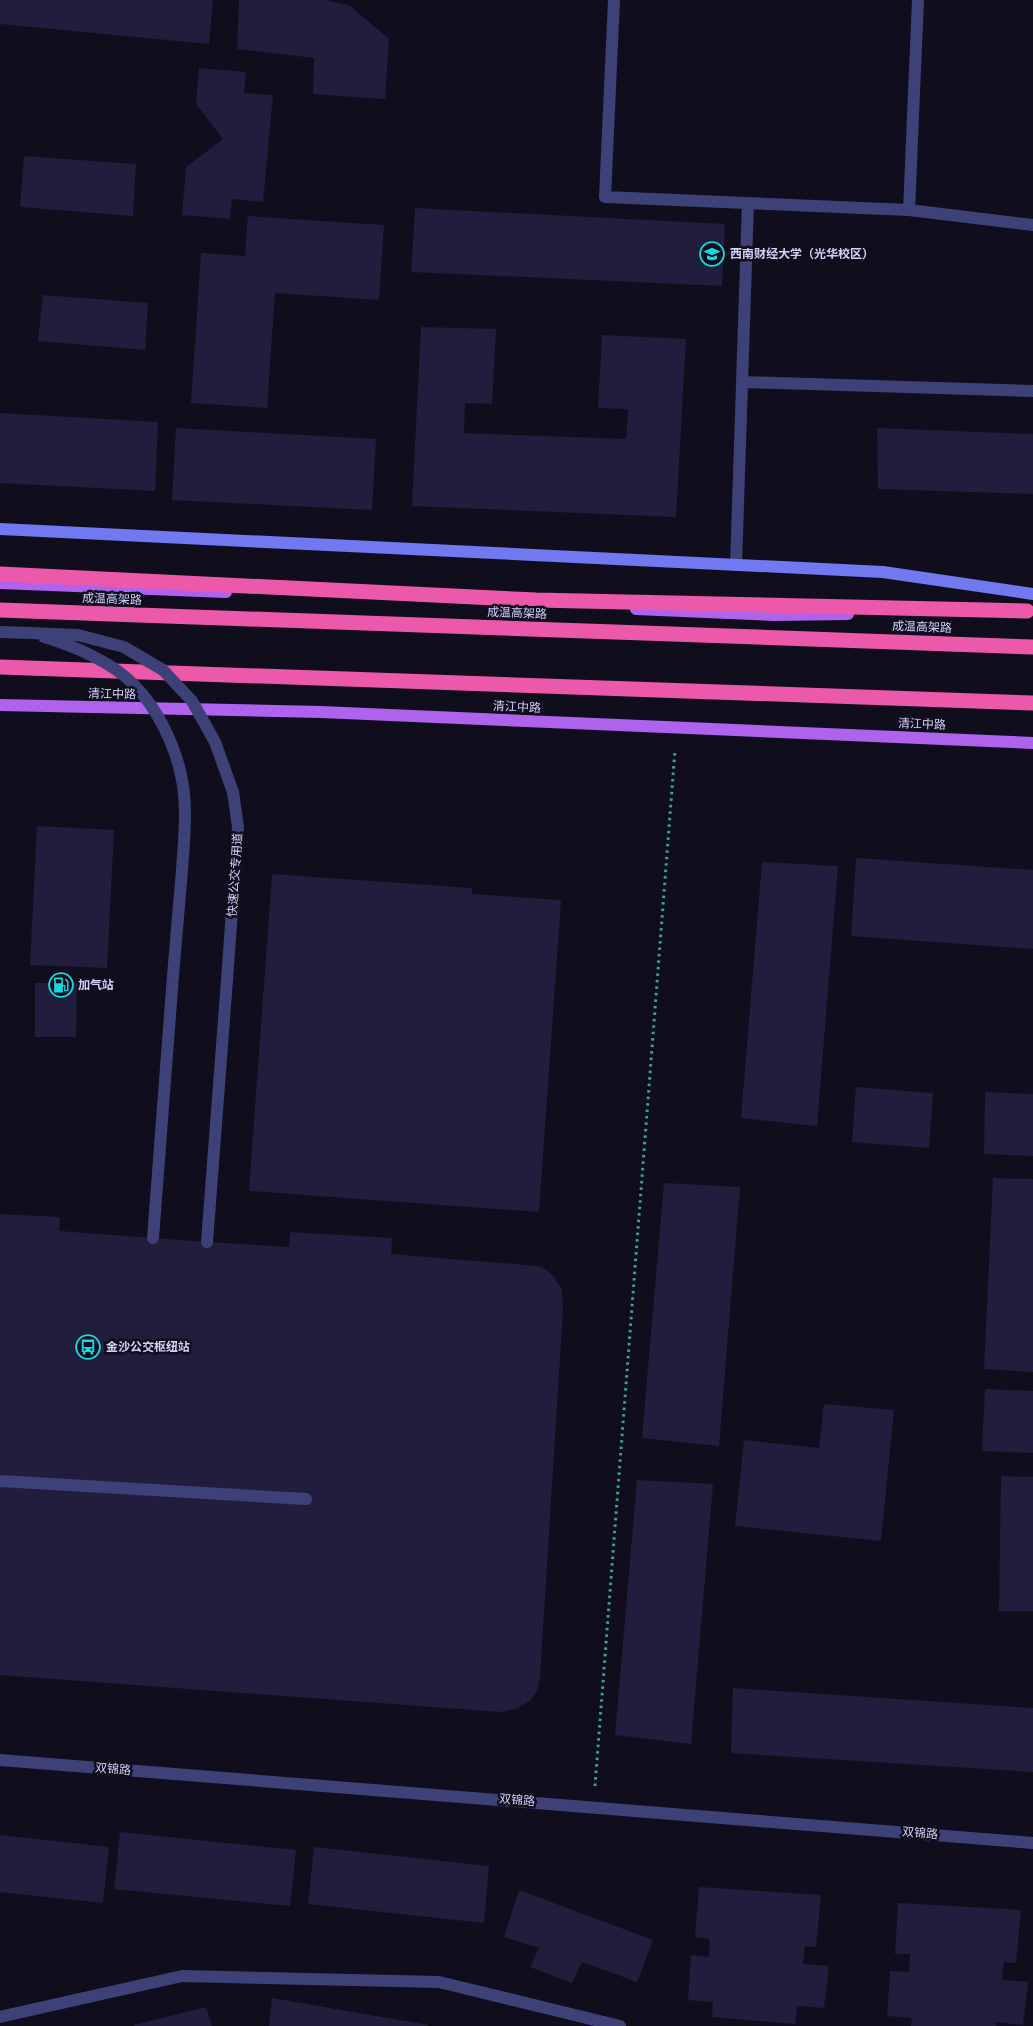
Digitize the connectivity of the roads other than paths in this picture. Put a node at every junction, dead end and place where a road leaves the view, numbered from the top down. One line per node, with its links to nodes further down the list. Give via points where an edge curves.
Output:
1 (614, 0): 3 (street, via 605,197)
2 (918, 0): 4 (street)
3 (748, 203): 4 (street); 6 (street)
4 (909, 210): 5 (street)
5 (1033, 225)
6 (742, 382): 7 (street); 9 (street)
7 (1033, 391)
8 (0, 529): 9 (street)
9 (736, 565): 12 (street, via 883,572)
10 (0, 574): 14 (highway, via 536,600)
11 (0, 583): 14 (main road, via 774,615)
12 (1033, 594)
13 (0, 610): 17 (highway, 成温高架路)
14 (1030, 611)
15 (0, 632): 16 (street, 快速公交专用道)
16 (30, 633): 22 (street, 快速公交专用道, bridge, via 97,658 134,684 170,740 181,776 184,843); 23 (street, 快速公交专用道, bridge, via 78,634 124,647 163,670 192,702 215,742 233,792 238,849)
17 (1033, 646)
18 (0, 666): 19 (highway, bridge)
19 (1033, 703)
20 (0, 705): 21 (main road, 清江中路, via 321,712)
21 (1033, 743)
22 (153, 1238)
23 (207, 1242)
24 (0, 1481): 25 (street)
25 (306, 1498)
26 (0, 1760): 27 (street, 双锦路)
27 (1033, 1843)
28 (0, 2017): 29 (street, via 192,1976 439,1982)
29 (620, 2026)

